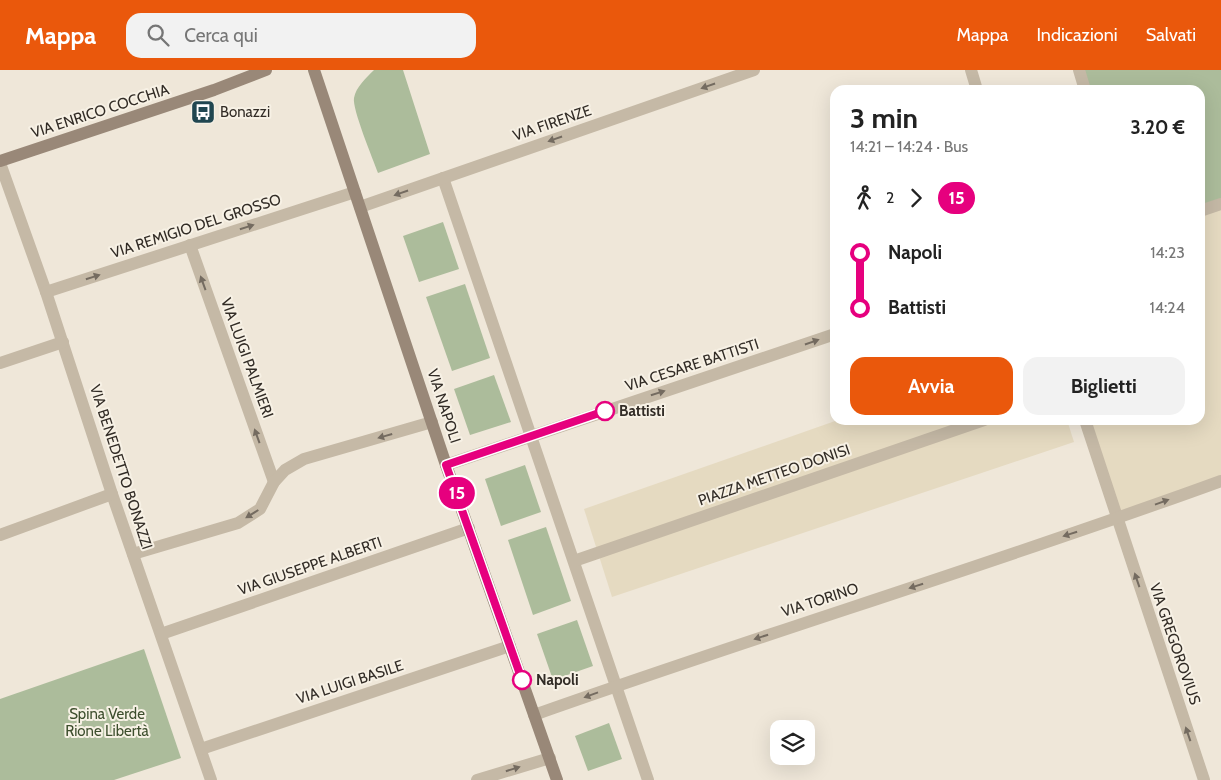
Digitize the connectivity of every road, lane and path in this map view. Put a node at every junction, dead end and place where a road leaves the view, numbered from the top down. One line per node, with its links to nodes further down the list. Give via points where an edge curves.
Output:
1 (266, 70): 8 (street, VIA ENRICO COCCHIA)
2 (314, 70): 10 (street, VIA NAPOLI)
3 (754, 70): 9 (street, VIA FIRENZE, one-way to 9)
4 (971, 70): 6 (street)
5 (1079, 70): 7 (street)
6 (976, 85)
7 (1084, 85)
8 (0, 162): 15 (street, VIA BENEDETTO BONAZZI)
9 (443, 178): 12 (street, VIA FIRENZE, one-way to 12); 22 (street)
10 (355, 192): 12 (street, VIA NAPOLI); 14 (street, VIA REMIGIO DEL GROSSO, one-way to 10)
11 (1221, 204): 13 (street)
12 (360, 207): 19 (street, VIA NAPOLI)
13 (1205, 209)
14 (190, 245): 15 (street, VIA REMIGIO DEL GROSSO, one-way to 14); 24 (street, VIA LUIGI PALMIERI, one-way to 14)
15 (46, 292): 17 (street, VIA BENEDETTO BONAZZI)
16 (830, 336): 22 (street, VIA CESARE BATTISTI, one-way to 16)
17 (63, 342): 18 (street); 26 (street, VIA BENEDETTO BONAZZI)
18 (0, 363)
19 (432, 422): 23 (street, VIA NAPOLI); 24 (street, one-way to 24, via 304,459)
20 (969, 425): 31 (street, PIAZZA METTEO DONISI)
21 (1086, 425): 27 (street, VIA GREGOROVIUS)
22 (532, 436): 23 (street, VIA CESARE BATTISTI); 31 (street)
23 (446, 465): 28 (street, VIA NAPOLI)
24 (274, 482): 30 (street, one-way to 30, via 260,509 238,523)
25 (1221, 482): 27 (street, VIA TORINO, one-way to 25)
26 (112, 494): 29 (street); 30 (street, VIA BENEDETTO BONAZZI)
27 (1116, 519): 34 (street, VIA TORINO, one-way to 34); 42 (street, VIA GREGOROVIUS, one-way to 27)
28 (469, 528): 32 (street, VIA GIUSEPPE ALBERTI); 33 (street, VIA NAPOLI)
29 (0, 535)
30 (133, 554): 32 (street, VIA BENEDETTO BONAZZI)
31 (574, 561): 34 (street)
32 (161, 634): 36 (street, VIA BENEDETTO BONAZZI)
33 (510, 646): 35 (street, VIA NAPOLI); 36 (street, VIA LUIGI BASILE)
34 (616, 686): 35 (street, VIA TORINO, one-way to 35); 41 (street)
35 (534, 715): 37 (street, VIA NAPOLI)
36 (201, 749): 38 (street, VIA BENEDETTO BONAZZI)
37 (550, 758): 39 (street, one-way to 37); 40 (street, VIA NAPOLI)
38 (212, 780)
39 (477, 780)
40 (557, 780)
41 (648, 780)
42 (1204, 780)

